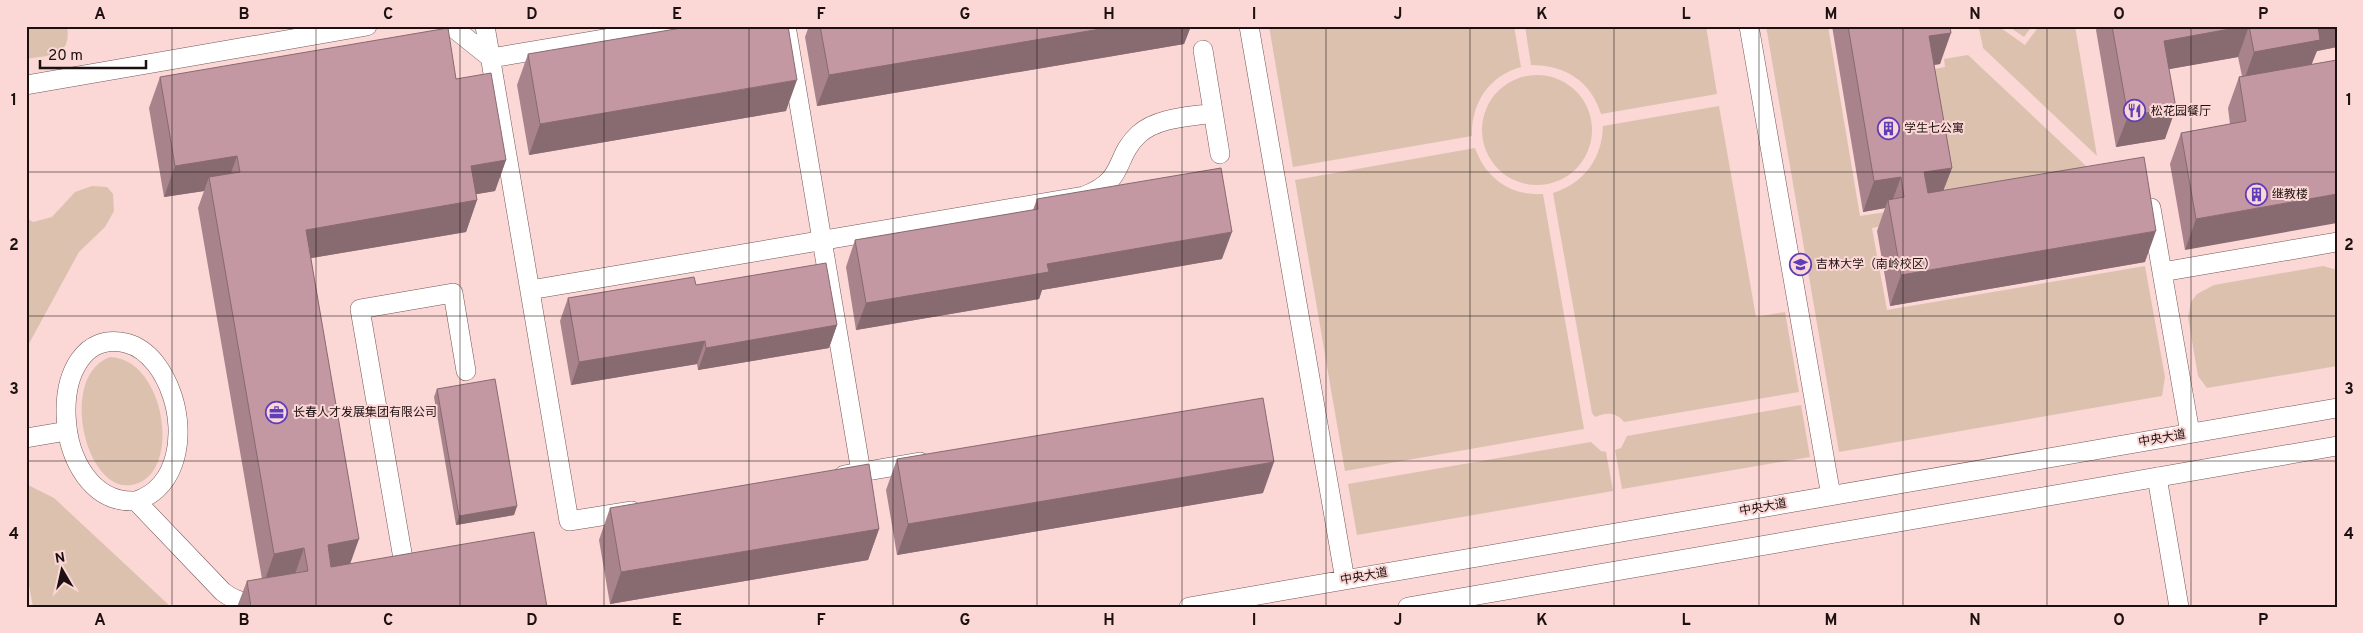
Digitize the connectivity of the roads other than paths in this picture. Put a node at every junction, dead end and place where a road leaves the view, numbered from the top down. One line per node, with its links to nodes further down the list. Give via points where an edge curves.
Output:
1 (367, 26): 10 (lane)
2 (451, 26): 9 (lane)
3 (485, 26): 9 (lane)
4 (681, 26): 9 (lane)
5 (786, 26): 14 (lane)
6 (1249, 26): 32 (lane)
7 (1749, 26): 28 (lane)
8 (1203, 50): 11 (lane)
9 (491, 58): 17 (lane)
10 (26, 85)
11 (1213, 113): 12 (lane); 14 (lane, via 1163,122 1140,133 1116,175 1097,191 1084,196)
12 (1220, 154)
13 (2148, 188): 16 (lane)
14 (823, 241): 17 (lane); 25 (lane)
15 (2337, 242): 16 (lane)
16 (2162, 272): 21 (lane)
17 (530, 290): 30 (lane, via 569,522)
18 (466, 372): 31 (lane, via 453,293 360,309 406,576)
19 (2337, 408): 21 (lane, 中央大道)
20 (67, 431): 22 (lane); 29 (lane, via 77,461 93,484 114,498); 29 (lane, via 69,385 73,372 88,351 108,342 119,342 130,344 150,358 160,369 172,396 178,443 164,482 156,491)
21 (2190, 433): 28 (lane, 中央大道)
22 (26, 438)
23 (2337, 446): 26 (lane)
24 (939, 459): 25 (lane)
25 (861, 472): 27 (lane)
26 (2157, 477): 35 (lane); 36 (lane)
27 (822, 479)
28 (1831, 496): 32 (lane, 中央大道)
29 (136, 501): 33 (lane, via 233,600 243,604)
30 (647, 508)
31 (386, 579)
32 (1345, 580): 34 (lane, 中央大道)
33 (281, 597)
34 (1189, 607)
35 (1408, 607)
36 (2179, 607)

